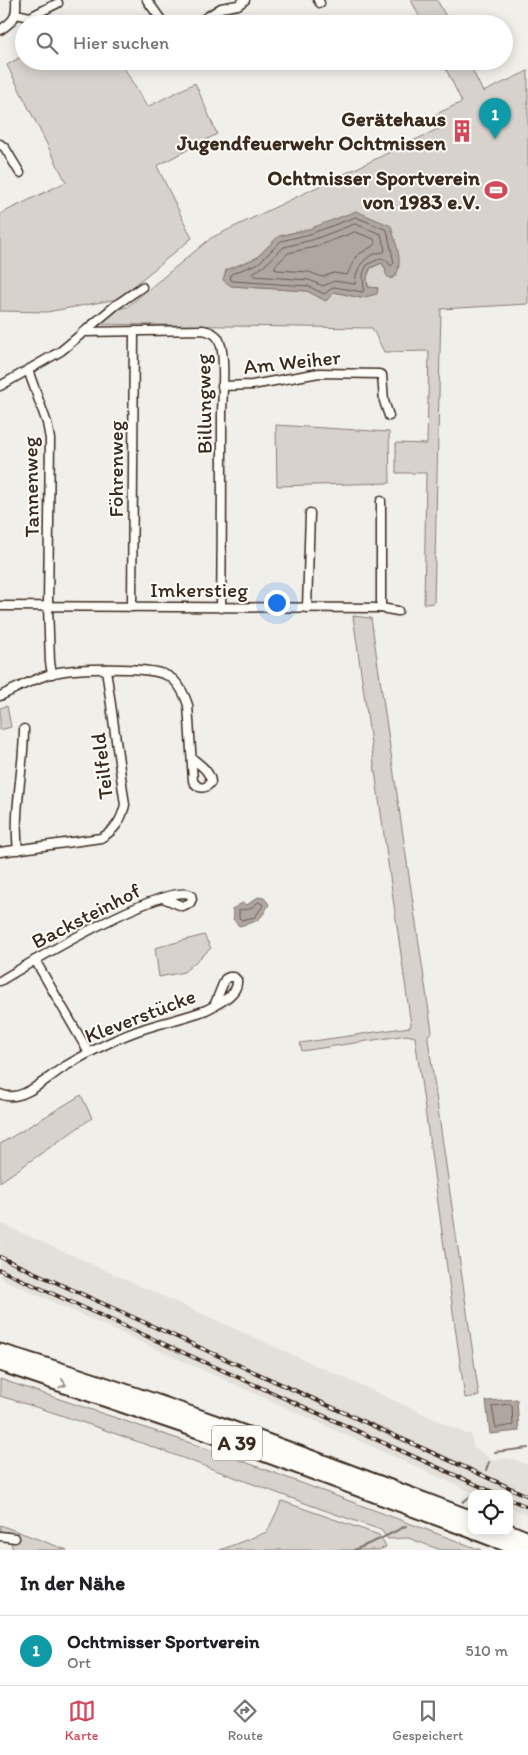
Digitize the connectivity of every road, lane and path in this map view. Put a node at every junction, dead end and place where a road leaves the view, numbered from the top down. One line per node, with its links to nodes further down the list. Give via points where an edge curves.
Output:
1 (16, 0): 5 (street)
2 (147, 0): 8 (street)
3 (245, 0): 9 (street)
4 (58, 3): 7 (street)
5 (16, 14): 6 (street)
6 (20, 15)
7 (36, 15)
8 (158, 15)
9 (210, 15)
10 (15, 16): 11 (street)
11 (0, 30)
12 (0, 144): 13 (street)
13 (20, 172)
14 (142, 287): 16 (street)
15 (134, 331): 16 (street, Billungweg); 19 (street, Billungweg, via 211,332 222,349); 25 (street, Föhrenweg)
16 (83, 332): 17 (street, via 61,351)
17 (28, 370): 18 (street); 24 (street, Tannenweg, via 50,439)
18 (0, 386)
19 (222, 386): 20 (street, Am Weiher, via 252,385 320,374 379,374 384,380 384,401); 26 (street, Billungweg)
20 (390, 416)
21 (381, 501): 28 (street)
22 (310, 513): 27 (street)
23 (0, 606): 24 (street, Imkerstieg)
24 (48, 606): 25 (street, Imkerstieg); 31 (street, Tannenweg)
25 (132, 607): 26 (street, Imkerstieg)
26 (221, 608): 27 (street, Imkerstieg)
27 (307, 608): 28 (street, Imkerstieg)
28 (381, 608): 29 (street, Imkerstieg)
29 (398, 611)
30 (106, 669): 31 (street); 34 (street, via 156,672 167,675 177,684 188,705); 35 (street, Teilfeld, via 125,805 119,824 101,838)
31 (52, 674): 32 (street)
32 (0, 696)
33 (24, 729): 35 (street, via 16,822)
34 (192, 758)
35 (18, 850): 36 (street, Teilfeld)
36 (0, 852)
37 (163, 898): 38 (street, Backsteinhof, via 118,915)
38 (35, 960): 39 (street, Backsteinhof); 41 (street)
39 (0, 981)
40 (214, 1006): 41 (street, Kleverstücke, via 143,1029)
41 (90, 1053): 42 (street, Kleverstücke, via 20,1096)
42 (0, 1094)
43 (0, 1352): 45 (highway, A 39, via 208,1421)
44 (0, 1363): 46 (highway, A 39, one-way to 46, via 231,1441)
45 (468, 1517)
46 (468, 1529)
47 (513, 1534): 51 (highway)
48 (484, 1535): 52 (highway, A 39)
49 (0, 1536): 50 (street)
50 (15, 1538)
51 (528, 1540)
52 (524, 1550)

